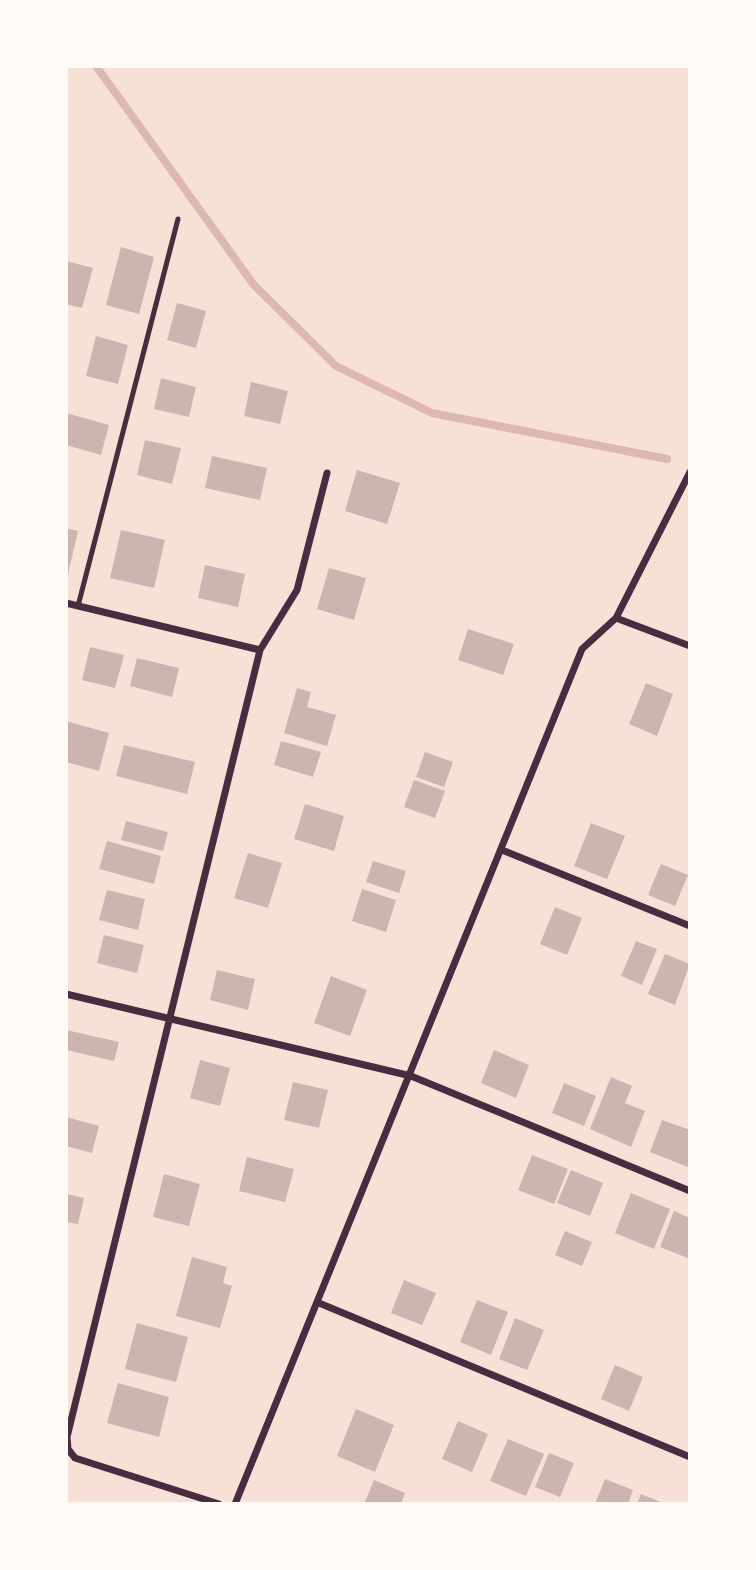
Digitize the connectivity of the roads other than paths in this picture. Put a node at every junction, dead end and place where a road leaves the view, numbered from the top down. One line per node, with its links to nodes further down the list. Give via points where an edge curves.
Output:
1 (178, 219): 5 (lane)
2 (690, 472): 6 (street)
3 (327, 473): 8 (street, via 297,590)
4 (66, 603): 5 (street)
5 (78, 606): 8 (street)
6 (616, 618): 7 (street); 9 (street, via 582,649)
7 (690, 646)
8 (260, 650): 12 (street)
9 (502, 850): 10 (street); 13 (street)
10 (690, 926)
11 (66, 994): 12 (street)
12 (168, 1018): 13 (street); 17 (street, via 67,1437 68,1449 75,1458)
13 (411, 1076): 14 (street); 15 (street)
14 (690, 1191)
15 (318, 1303): 16 (street); 18 (street)
16 (690, 1457)
17 (219, 1503)
18 (235, 1503)

